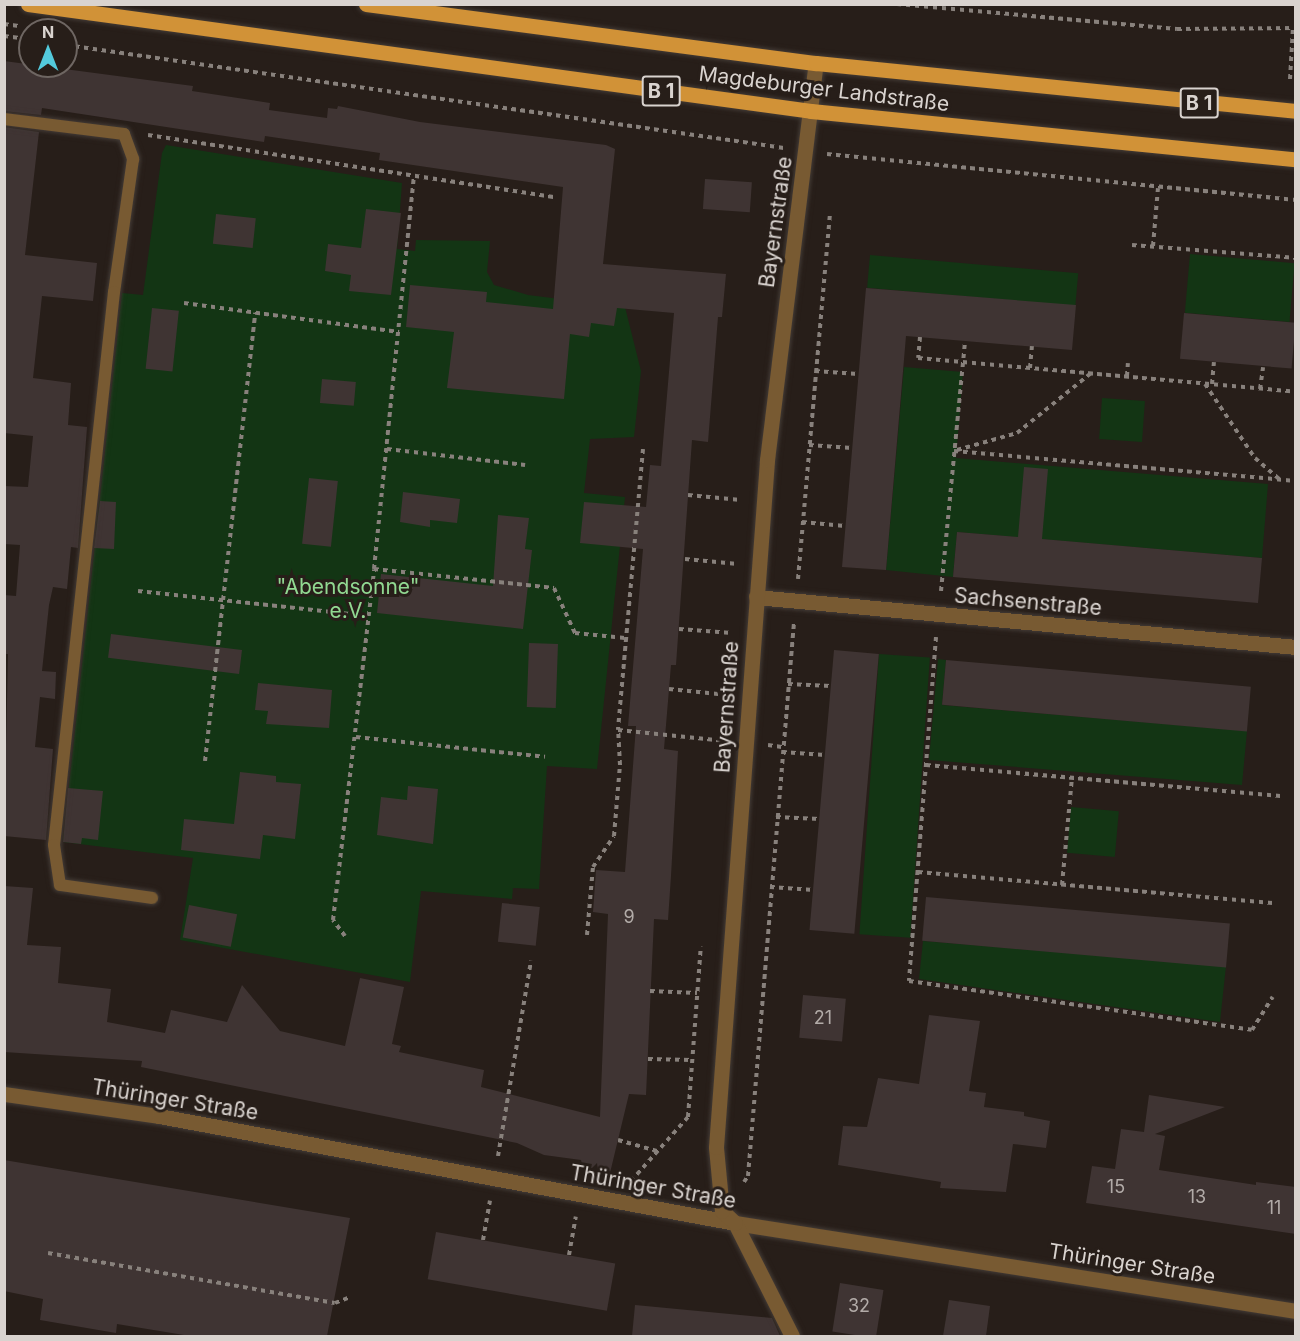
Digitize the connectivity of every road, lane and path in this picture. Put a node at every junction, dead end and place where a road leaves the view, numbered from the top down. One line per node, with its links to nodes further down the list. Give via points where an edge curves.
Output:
1 (28, 4): 8 (main road, Magdeburger Landstraße / B 1)
2 (366, 4): 6 (main road, Magdeburger Landstraße / B 1)
3 (897, 4): 4 (path, via 1177,29)
4 (1294, 28): 7 (path)
5 (78, 47): 12 (path)
6 (816, 63): 8 (street, Bayernstraße); 9 (main road, Magdeburger Landstraße / B 1)
7 (1290, 79)
8 (812, 111): 12 (street, Bayernstraße); 13 (main road, Magdeburger Landstraße / B 1)
9 (1296, 111)
10 (4, 119): 11 (lane)
11 (124, 134): 14 (path, via 155,135); 87 (lane, via 133,159 114,292 54,845 60,885)
12 (807, 152): 15 (path); 50 (street, Bayernstraße)
13 (1296, 159)
14 (414, 178): 16 (path); 24 (path)
15 (1158, 188): 17 (path); 20 (path)
16 (553, 197)
17 (1296, 200)
18 (830, 214): 33 (path)
19 (1132, 244): 20 (path)
20 (1153, 246): 21 (path)
21 (1296, 258)
22 (184, 303): 23 (path)
23 (255, 313): 24 (path); 58 (path)
24 (399, 332): 43 (path)
25 (920, 337): 29 (path, via 918,358)
26 (965, 341): 29 (path)
27 (1032, 346): 32 (path)
28 (1214, 362): 38 (path)
29 (963, 363): 32 (path); 45 (path)
30 (1128, 363): 36 (path)
31 (1263, 367): 39 (path)
32 (1030, 368): 34 (path)
33 (815, 371): 35 (path); 41 (path)
34 (1092, 373): 36 (path); 45 (path, via 1017,433)
35 (858, 374)
36 (1127, 376): 37 (path)
37 (1204, 383): 38 (path); 47 (path, via 1255,458)
38 (1212, 384): 39 (path)
39 (1260, 389): 40 (path)
40 (1296, 392)
41 (809, 445): 42 (path); 51 (path)
42 (852, 448)
43 (387, 449): 46 (path); 55 (path)
44 (643, 449): 64 (path)
45 (954, 451): 47 (path); 60 (path)
46 (525, 465)
47 (1280, 479): 48 (path)
48 (1296, 481)
49 (688, 495): 50 (path)
50 (764, 503): 54 (street, Bayernstraße)
51 (802, 522): 52 (path); 59 (path)
52 (845, 526)
53 (685, 560): 54 (path)
54 (759, 566): 57 (street, Bayernstraße)
55 (374, 569): 61 (path); 64 (path, via 554,588 575,633)
56 (138, 591): 58 (path)
57 (756, 597): 59 (street, Sachsenstraße); 63 (street, Bayernstraße)
58 (224, 599): 61 (path); 77 (path)
59 (796, 602): 60 (street, Sachsenstraße); 66 (path)
60 (938, 615): 65 (street, Sachsenstraße); 78 (path)
61 (369, 616): 71 (path)
62 (679, 628): 63 (path)
63 (753, 635): 69 (street, Bayernstraße)
64 (625, 638): 70 (path)
65 (1296, 647)
66 (788, 684): 67 (path); 73 (path)
67 (831, 686)
68 (669, 689): 69 (path)
69 (748, 697): 72 (street, Bayernstraße)
70 (618, 730): 72 (path); 89 (path, via 614,836 593,867)
71 (356, 737): 76 (path); 90 (path, via 333,920)
72 (745, 743): 73 (path); 104 (street, Bayernstraße, via 716,1147)
73 (782, 747): 74 (path)
74 (782, 752): 75 (path); 81 (path)
75 (825, 755)
76 (545, 758)
77 (205, 760)
78 (926, 765): 79 (path); 83 (path)
79 (1072, 777): 80 (path); 84 (path)
80 (1283, 796)
81 (777, 817): 82 (path); 85 (path)
82 (820, 819)
83 (918, 872): 84 (path); 95 (path, via 909,981 1251,1030)
84 (1062, 885): 88 (path)
85 (770, 887): 86 (path); 104 (path, via 748,1176)
86 (814, 890)
87 (152, 898)
88 (1274, 903)
89 (587, 935)
90 (345, 936)
91 (701, 946): 94 (path)
92 (531, 961): 101 (path)
93 (650, 991): 94 (path)
94 (697, 993): 97 (path)
95 (1273, 997)
96 (648, 1059): 97 (path)
97 (692, 1060): 100 (path, via 688,1117)
98 (4, 1094): 101 (street, Thüringer Straße, via 159,1116)
99 (618, 1140): 100 (path)
100 (657, 1151): 103 (path)
101 (494, 1179): 102 (street, Thüringer Straße); 106 (path)
102 (580, 1196): 103 (street, Thüringer Straße); 108 (path)
103 (613, 1202): 105 (street, Thüringer Straße)
104 (722, 1211): 105 (street)
105 (735, 1223): 110 (street, Thüringer Straße); 111 (street)
106 (483, 1240)
107 (48, 1253): 109 (path, via 335,1303)
108 (569, 1255)
109 (348, 1298)
110 (1296, 1311)
111 (792, 1336)

